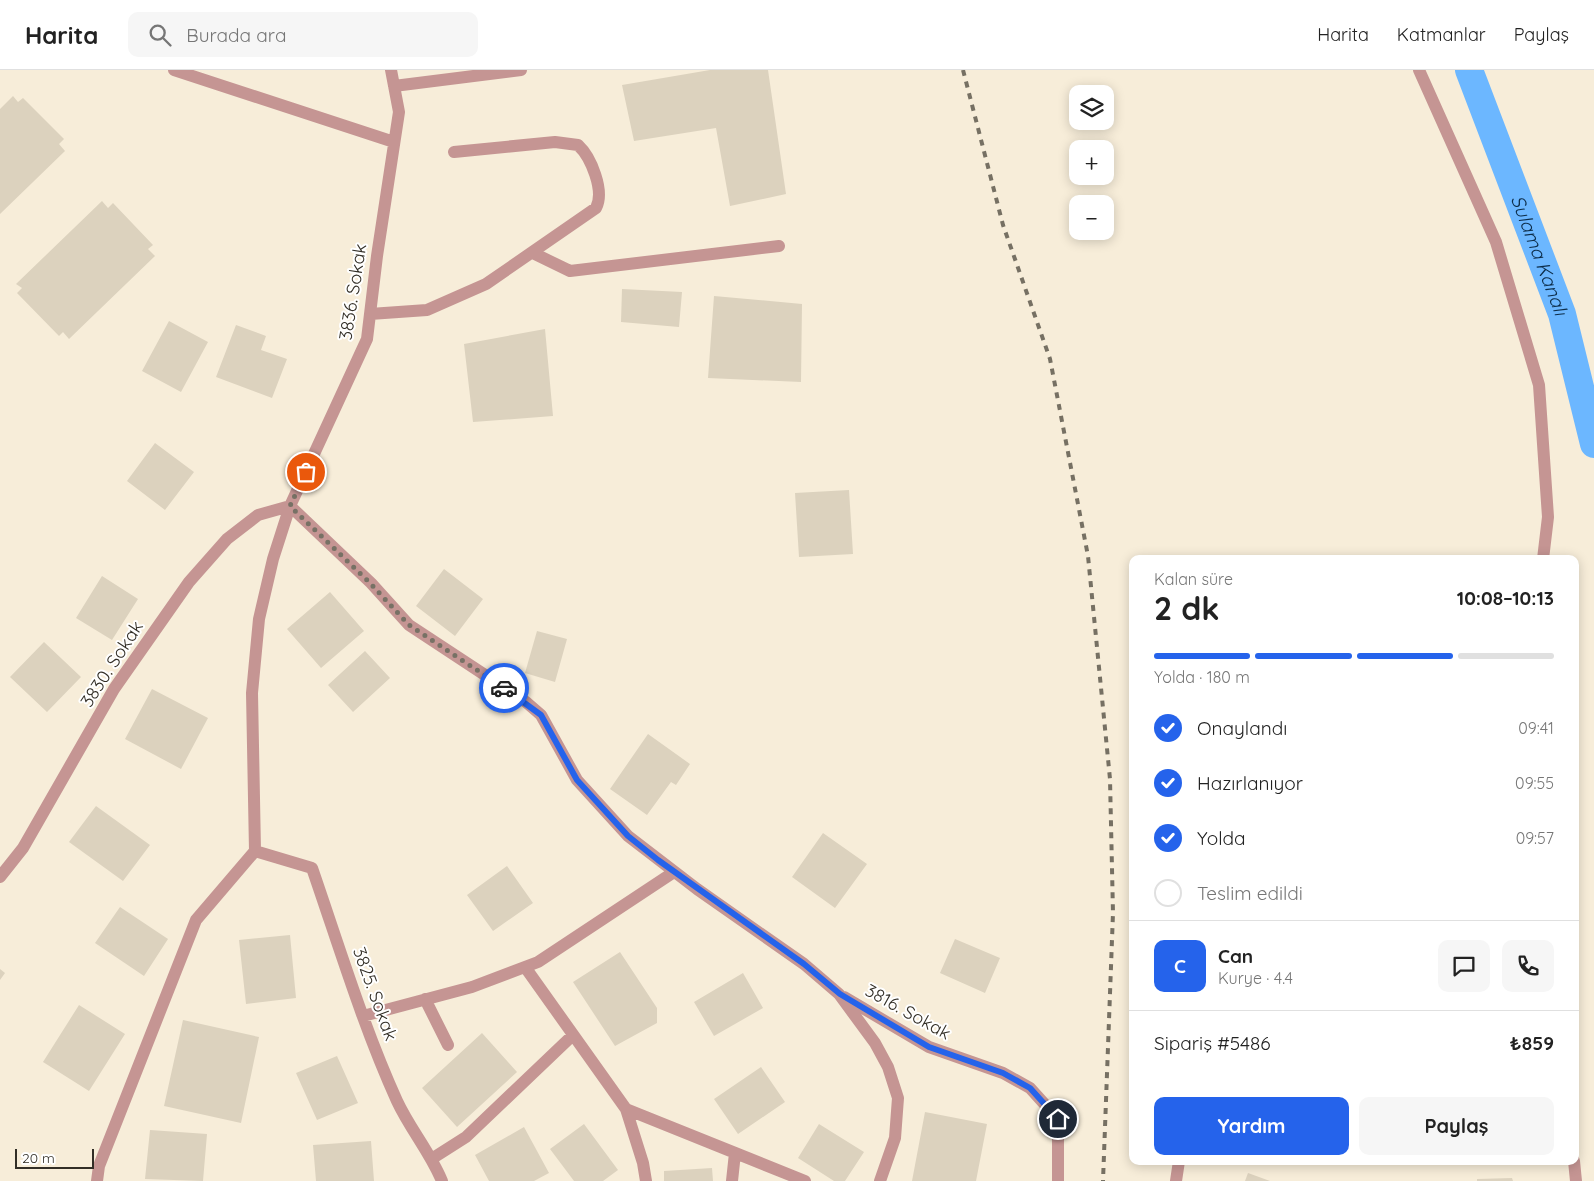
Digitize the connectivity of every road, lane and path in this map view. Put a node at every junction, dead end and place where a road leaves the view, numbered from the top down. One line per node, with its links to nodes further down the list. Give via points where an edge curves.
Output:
1 (174, 70): 6 (street)
2 (391, 70): 5 (street, 3836. Sokak)
3 (1419, 70): 12 (street, via 1496,242 1539,385 1548,517)
4 (513, 71): 5 (street)
5 (394, 86): 6 (street, 3836. Sokak, via 399,112)
6 (394, 142): 10 (street, 3836. Sokak)
7 (454, 152): 9 (street, via 555,142 571,142 583,149 596,178 600,201 596,208)
8 (779, 246): 9 (street, via 570,270)
9 (533, 253): 10 (street, via 486,284 427,310)
10 (370, 314): 11 (street, 3836. Sokak, via 367,339)
11 (290, 506): 13 (street, 3836. Sokak, via 259,619 252,694); 14 (street, via 409,625 541,715 577,780 628,836); 15 (street, 3830. Sokak, via 258,515 226,540 189,582 114,689 23,848)
12 (1543, 555)
13 (255, 851): 19 (street, 3825. Sokak, via 312,868); 27 (street, via 196,920 99,1166)
14 (674, 872): 16 (street, via 538,962); 17 (street, via 804,964)
15 (0, 877)
16 (525, 967): 18 (street, via 472,988); 20 (street)
17 (840, 994): 32 (street, via 875,1043 888,1067 898,1098 895,1138); 33 (street, 3816. Sokak, via 929,1047 1003,1073 1030,1088 1058,1119)
18 (425, 999): 19 (street); 21 (street)
19 (363, 1016): 24 (street, 3825. Sokak, via 398,1103)
20 (574, 1036): 22 (street); 24 (street, via 466,1137)
21 (448, 1045)
22 (626, 1109): 23 (street); 29 (street)
23 (734, 1152): 30 (street); 31 (street)
24 (433, 1158): 28 (street, 3825. Sokak)
25 (1178, 1165): 34 (street)
26 (1574, 1165): 35 (street)
27 (97, 1181)
28 (442, 1181)
29 (646, 1181)
30 (732, 1181)
31 (805, 1181)
32 (880, 1181)
33 (1058, 1181)
34 (1176, 1181)
35 (1576, 1181)

